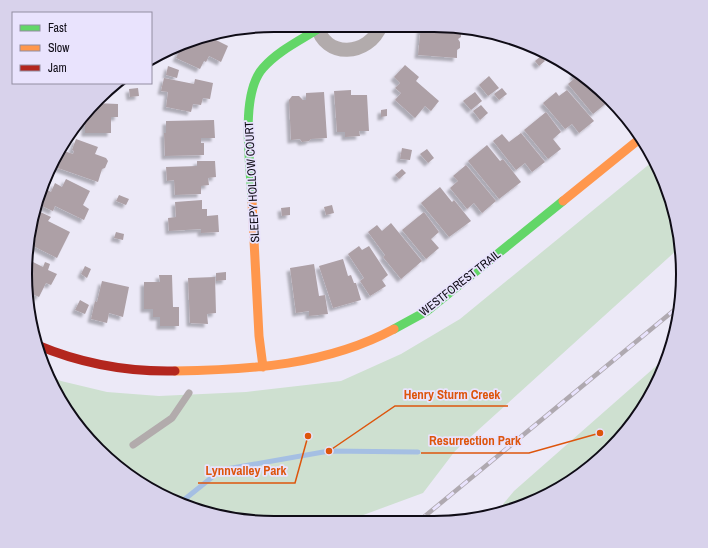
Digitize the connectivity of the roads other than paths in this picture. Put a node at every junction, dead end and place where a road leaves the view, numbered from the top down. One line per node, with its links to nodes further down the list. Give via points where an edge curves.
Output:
1 (310, 32): 6 (street, SLEEPY HOLLOW COURT, via 269,62 258,75 250,93 248,113 259,336)
2 (320, 32): 3 (street, SLEEPY HOLLOW COURT, via 331,46 341,50 362,47 371,42)
3 (378, 32)
4 (636, 142): 6 (street, WESTFOREST TRAIL, via 427,310 391,332 348,350 298,364)
5 (44, 348): 6 (street, WESTFOREST TRAIL, via 78,361 138,370 166,372)
6 (263, 367)
7 (189, 393): 8 (lane, via 172,418)
8 (132, 445)

